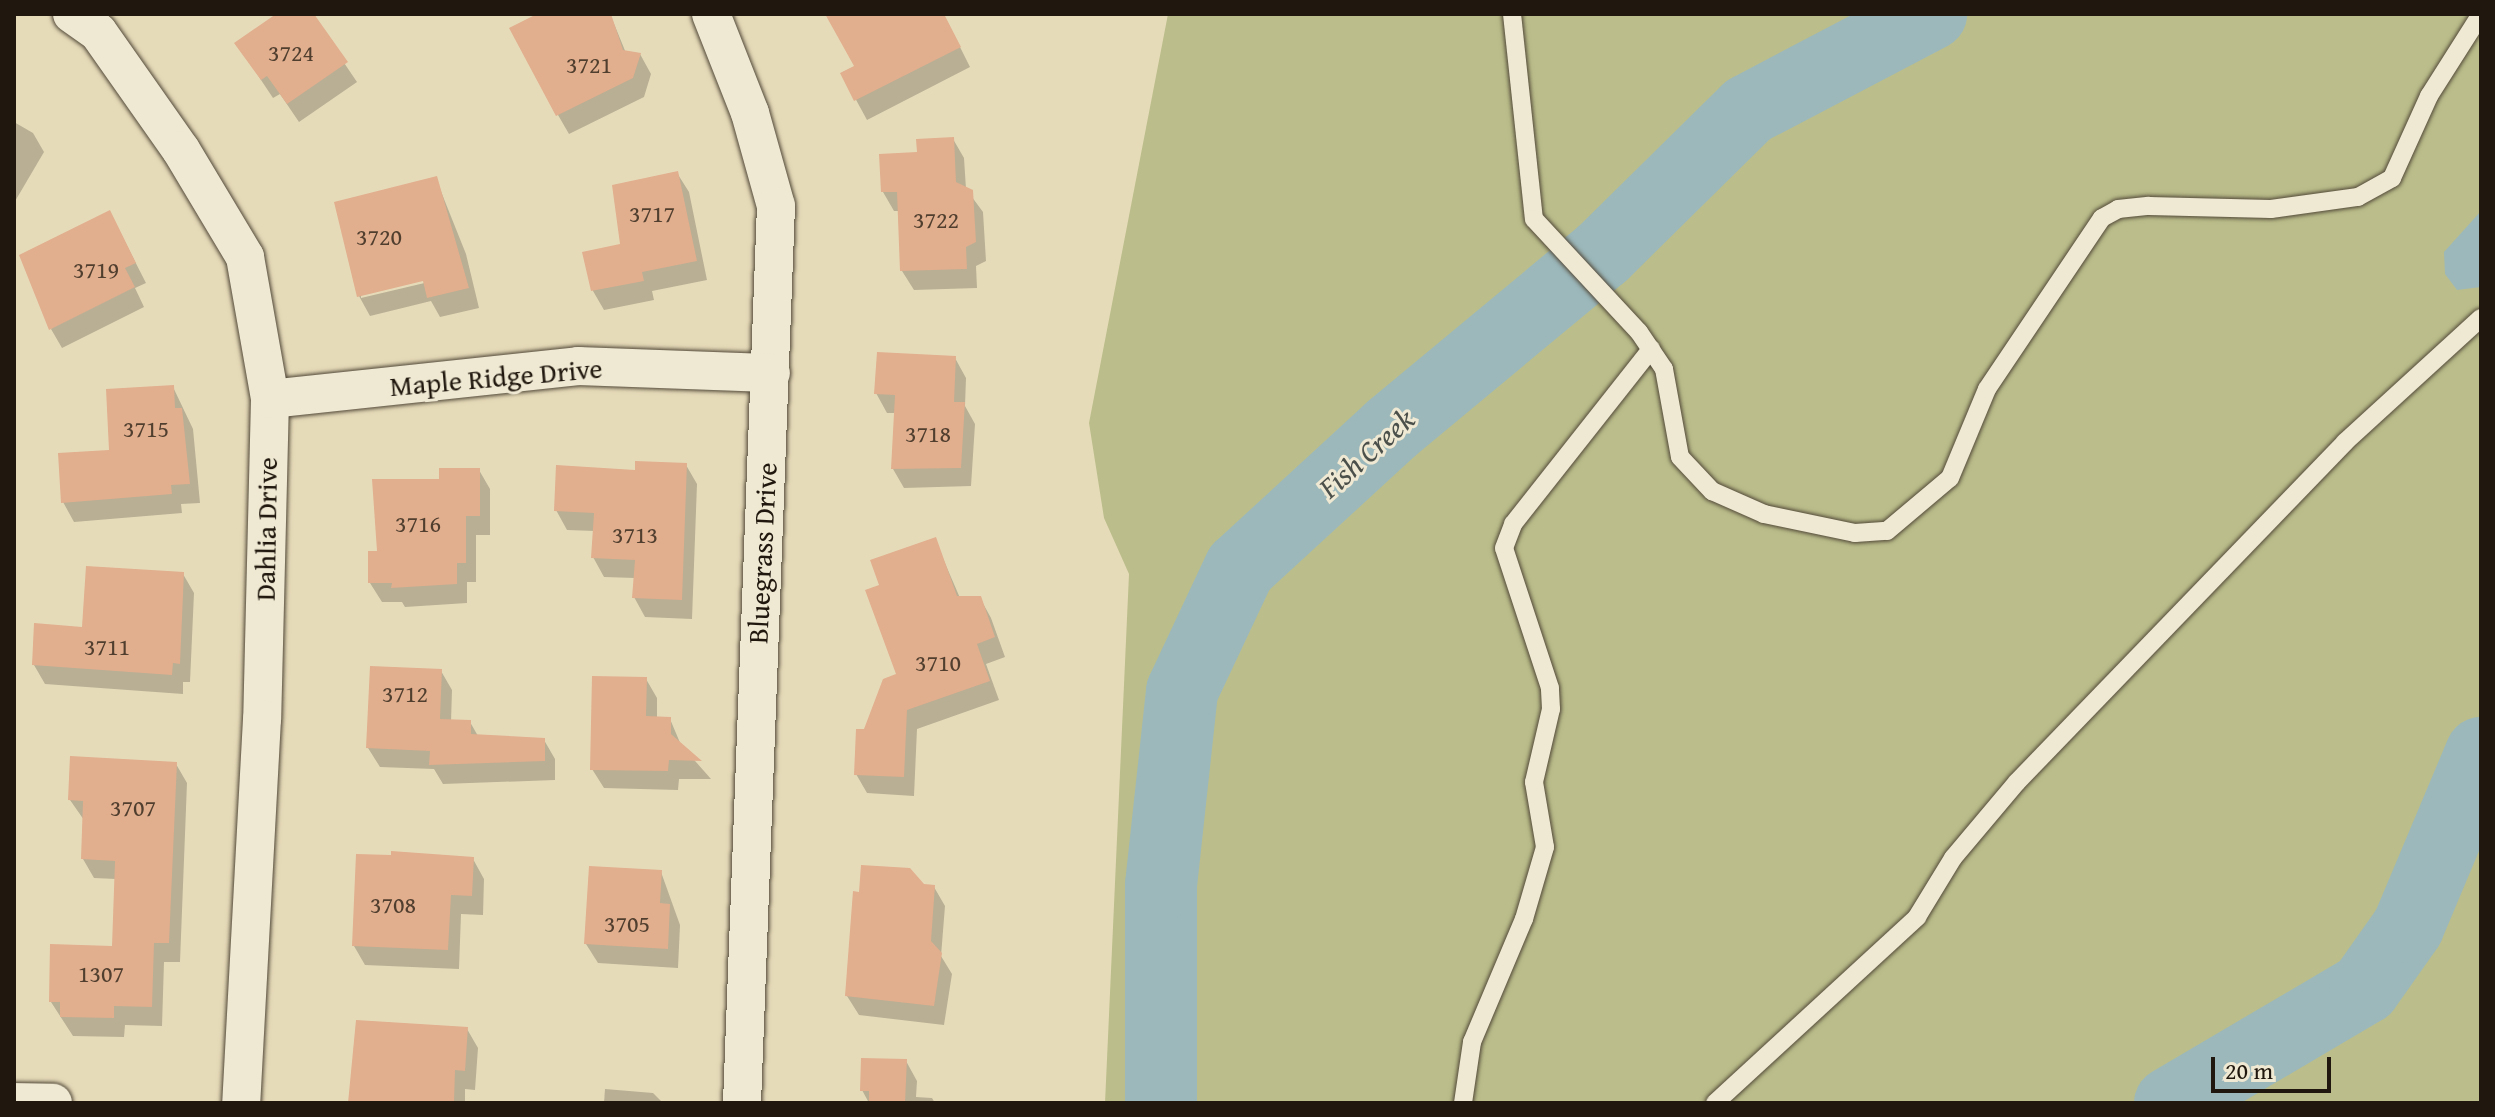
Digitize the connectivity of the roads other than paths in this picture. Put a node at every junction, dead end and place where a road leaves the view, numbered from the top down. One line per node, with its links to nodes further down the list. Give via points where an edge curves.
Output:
1 (72, 14): 8 (street, Dahlia Drive, via 98,32 181,150 245,257)
2 (711, 14): 7 (street, Bluegrass Drive, via 750,113 776,206)
3 (1512, 14): 6 (lane, via 1534,219)
4 (2481, 14): 6 (lane, via 2429,96 2392,178 2358,197 2271,209 2149,206 2118,209 2102,218 1987,389 1950,478 1887,531 1855,533 1764,514 1712,491 1680,457 1664,369)
5 (2481, 318): 14 (lane, via 2345,442 2017,782 1953,858 1917,917)
6 (1651, 349): 13 (lane, via 1513,524 1504,548 1550,688 1551,709 1534,782 1545,847 1524,919 1472,1042)
7 (771, 373): 8 (street, Maple Ridge Drive, via 578,366); 12 (street, Bluegrass Drive)
8 (270, 399): 11 (street, Dahlia Drive, via 262,719)
9 (14, 1102): 10 (street)
10 (53, 1103)
11 (241, 1103)
12 (742, 1103)
13 (1463, 1103)
14 (1715, 1103)

